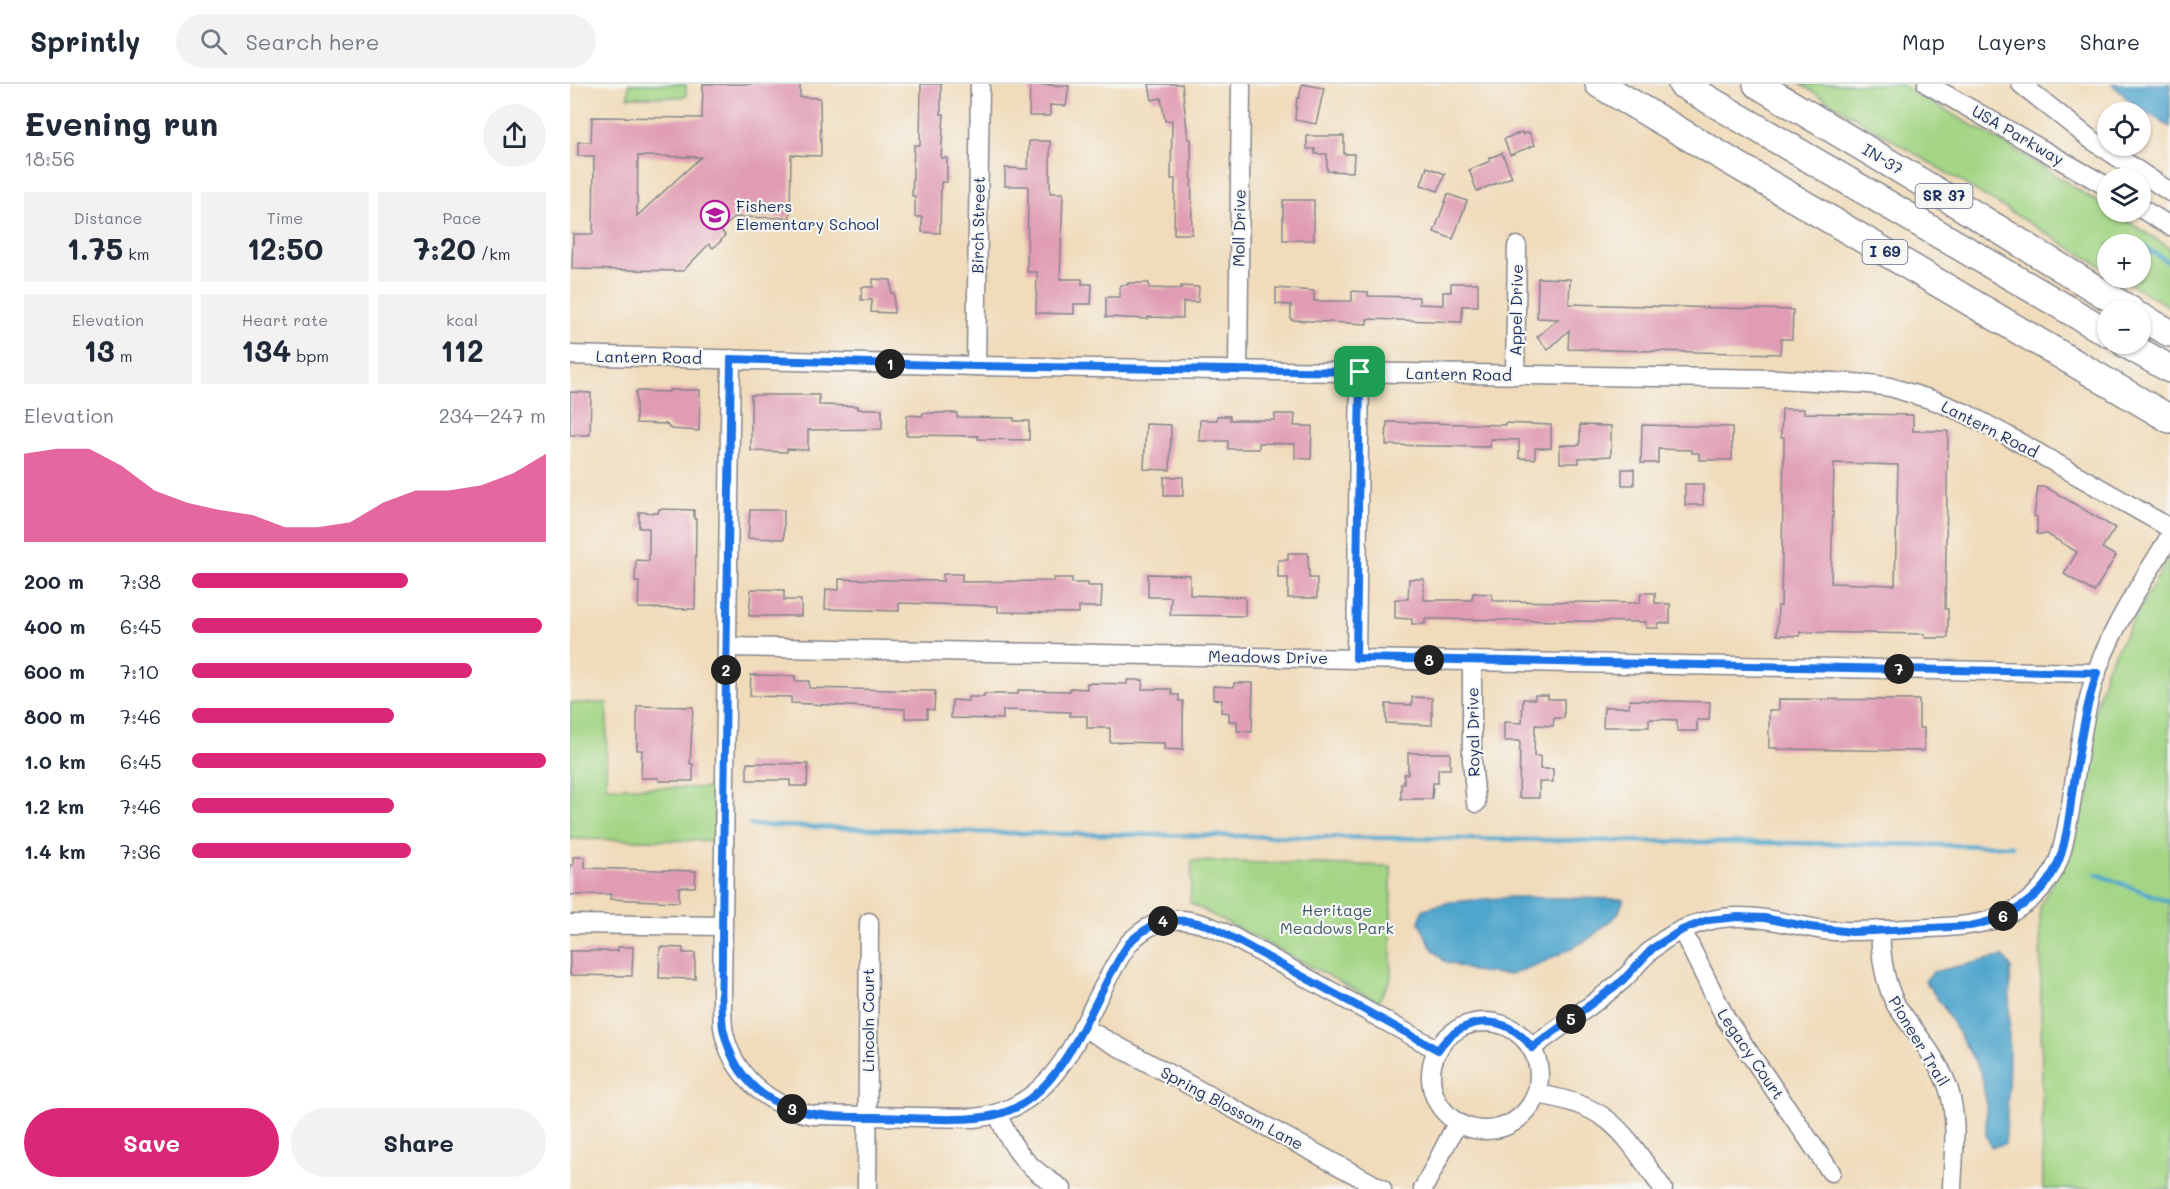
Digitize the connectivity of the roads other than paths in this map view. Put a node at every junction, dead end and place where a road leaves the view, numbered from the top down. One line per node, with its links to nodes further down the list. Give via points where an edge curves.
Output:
1 (980, 84): 20 (street, Birch Street)
2 (1599, 84): 25 (highway, I 69)
3 (1682, 84): 15 (highway, I 69)
4 (1757, 84): 13 (highway, IN-37 / SR 37)
5 (1927, 84): 8 (street, USA Parkway)
6 (2021, 84): 9 (street, USA Parkway, via 2088,138)
7 (1241, 86): 22 (street, Moll Drive)
8 (2097, 181)
9 (2170, 192)
10 (2151, 215): 11 (street)
11 (2170, 226)
12 (1517, 246): 24 (street, Appel Drive)
13 (2114, 300)
14 (2151, 322): 16 (highway)
15 (2097, 327)
16 (2170, 333)
17 (2144, 354): 21 (highway)
18 (570, 355): 19 (street, Lantern Road)
19 (731, 359): 20 (street, Lantern Road); 28 (street)
20 (976, 366): 22 (street, Lantern Road)
21 (2170, 369)
22 (1238, 370): 23 (street, Lantern Road)
23 (1360, 372): 24 (street, Lantern Road); 29 (street)
24 (1515, 375): 26 (street, Lantern Road, via 1824,381 1890,387 1965,413)
25 (2170, 419)
26 (2170, 528)
27 (2170, 536): 31 (street, via 2110,639)
28 (727, 647): 29 (street, Meadows Drive); 35 (street)
29 (1356, 658): 30 (street, Meadows Drive)
30 (1472, 661): 31 (street, Meadows Drive); 32 (street, Royal Drive)
31 (2097, 673): 37 (street, via 2085,718 2064,845 2050,877 2038,892 2021,907 1986,923)
32 (1476, 803)
33 (869, 922): 43 (street, Lincoln Court)
34 (570, 924): 35 (street)
35 (722, 926): 43 (street, via 723,1028 745,1077 777,1103 798,1112)
36 (1682, 930): 37 (street, via 1708,920 1744,917 1832,931); 39 (street, via 1653,948 1622,981); 45 (street, Legacy Court, via 1726,1019)
37 (1880, 930): 51 (street, Pioneer Trail, via 1883,973 1891,996 1948,1088 1953,1120)
38 (1082, 1027): 40 (street, via 1133,938 1156,924 1183,919 1229,935); 42 (street, via 1062,1063 1040,1091); 48 (street, Spring Blossom Lane)
39 (1532, 1048): 40 (street, via 1508,1027 1478,1023 1451,1034); 41 (street, via 1539,1075)
40 (1438, 1050): 44 (street, via 1431,1071 1433,1092 1442,1110)
41 (1536, 1094): 44 (street, via 1521,1118 1504,1128 1485,1131); 50 (street, via 1573,1101 1608,1119 1628,1139)
42 (998, 1115): 43 (street); 47 (street, via 1011,1143 1027,1163)
43 (868, 1117): 46 (street, Lincoln Court)
44 (1457, 1123): 49 (street)
45 (1831, 1172)
46 (867, 1189)
47 (1062, 1189)
48 (1382, 1189)
49 (1423, 1189)
50 (1663, 1189)
51 (1952, 1189)

